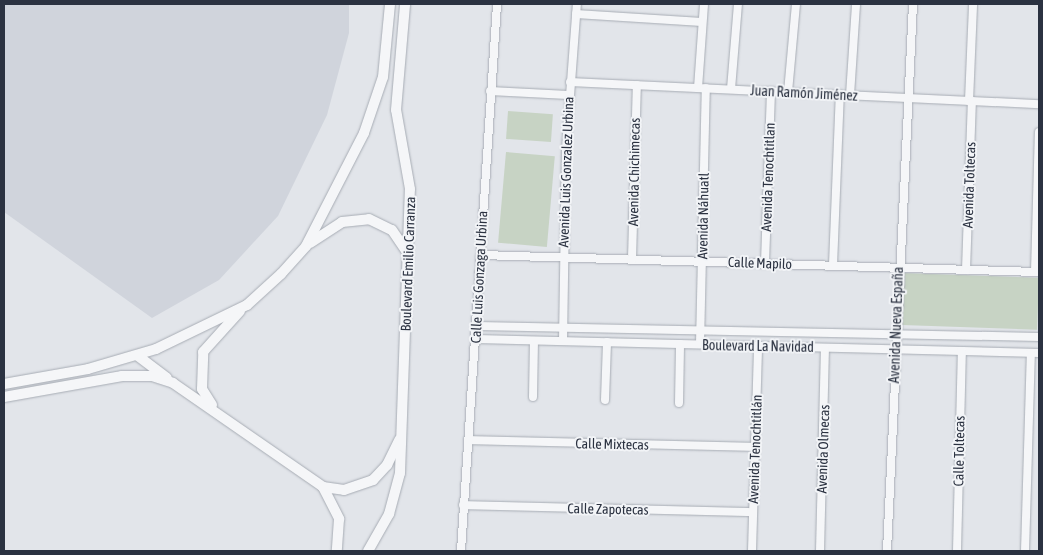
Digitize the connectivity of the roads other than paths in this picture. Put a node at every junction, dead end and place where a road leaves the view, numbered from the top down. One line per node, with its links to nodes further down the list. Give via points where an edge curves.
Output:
1 (390, 4): 28 (street, via 383,77 364,133)
2 (405, 4): 29 (street, Boulevard Emilio Carranza, via 396,110 410,189)
3 (497, 4): 18 (street, Calle Luis Gonzaga Urbina)
4 (577, 4): 11 (street, Avenida Luis Gonzalez Urbina)
5 (704, 4): 12 (street)
6 (738, 4): 17 (street)
7 (796, 4): 20 (street)
8 (856, 4): 23 (street)
9 (913, 4): 24 (street, Avenida Nueva España)
10 (973, 4): 25 (street, Avenida Toltecas)
11 (576, 14): 12 (street); 13 (street, Avenida Luis Gonzalez Urbina)
12 (702, 22): 15 (street)
13 (570, 82): 14 (street, Juan Ramón Jiménez); 22 (street, Avenida Luis Gonzalez Urbina)
14 (637, 85): 15 (street, Juan Ramón Jiménez); 32 (street, Avenida Chichimecas)
15 (698, 88): 16 (street, Juan Ramón Jiménez)
16 (706, 88): 17 (street, Juan Ramón Jiménez); 33 (street, Avenida Náhuatl)
17 (731, 89): 19 (street, Juan Ramón Jiménez)
18 (490, 91): 22 (street); 30 (street, Calle Luis Gonzaga Urbina)
19 (771, 91): 20 (street, Juan Ramón Jiménez); 34 (street, Avenida Tenochtitlan)
20 (788, 92): 21 (street, Juan Ramón Jiménez)
21 (840, 94): 23 (street, Juan Ramón Jiménez); 35 (street)
22 (568, 95): 31 (street, Avenida Luis Gonzalez Urbina)
23 (850, 95): 24 (street, Juan Ramón Jiménez)
24 (906, 99): 25 (street, Juan Ramón Jiménez); 36 (street, Avenida Nueva España)
25 (970, 101): 26 (street, Juan Ramón Jiménez); 37 (street, Avenida Toltecas)
26 (1039, 104)
27 (1039, 132): 38 (street)
28 (306, 246): 29 (street, via 342,222 368,218 392,230); 39 (street)
29 (408, 255): 65 (street, Boulevard Emilio Carranza)
30 (481, 255): 31 (street, Calle Mapilo); 40 (street, Calle Luis Gonzaga Urbina)
31 (563, 257): 32 (street, Calle Mapilo); 41 (street, Avenida Luis Gonzalez Urbina)
32 (632, 259): 33 (street, Calle Mapilo)
33 (702, 262): 34 (street, Calle Mapilo); 42 (street, Avenida Náhuatl)
34 (765, 263): 35 (street, Calle Mapilo)
35 (833, 265): 36 (street, Calle Mapilo)
36 (898, 268): 37 (street, Calle Mapilo); 43 (street, Avenida Nueva España)
37 (966, 270): 38 (street, Calle Mapilo)
38 (1037, 272)
39 (247, 305): 57 (street); 64 (street, via 213,335 203,352 202,390)
40 (477, 326): 41 (street, Boulevard La Navidad); 45 (street, Calle Luis Gonzaga Urbina)
41 (563, 327): 42 (street, Boulevard La Navidad); 47 (street, Avenida Luis Gonzalez Urbina)
42 (701, 331): 43 (street, Boulevard La Navidad); 50 (street, Avenida Náhuatl)
43 (896, 334): 44 (street, Boulevard La Navidad); 53 (street, Avenida Nueva España)
44 (1039, 337)
45 (476, 339): 46 (street, Boulevard La Navidad); 66 (street, Calle Luis Gonzaga Urbina)
46 (534, 340): 47 (street, Boulevard La Navidad); 61 (street)
47 (563, 341): 48 (street, Boulevard La Navidad)
48 (607, 342): 49 (street, Boulevard La Navidad); 62 (street)
49 (680, 344): 50 (street, Boulevard La Navidad); 63 (street)
50 (700, 344): 51 (street, Boulevard La Navidad)
51 (758, 346): 52 (street, Boulevard La Navidad); 67 (street, Avenida Tenochtitlán)
52 (825, 348): 53 (street, Boulevard La Navidad); 75 (street, Avenida Olmecas)
53 (895, 349): 54 (street, Boulevard La Navidad); 76 (street, Avenida Nueva España)
54 (962, 351): 55 (street, Boulevard La Navidad); 77 (street, Calle Toltecas)
55 (1031, 353): 56 (street, Boulevard La Navidad); 78 (street)
56 (1039, 353)
57 (138, 356): 58 (street); 59 (street)
58 (173, 383): 60 (street, via 152,376 122,376); 64 (street)
59 (4, 384)
60 (4, 397)
61 (533, 397)
62 (606, 400)
63 (679, 403)
64 (214, 408): 68 (street)
65 (400, 437): 68 (street, via 387,465 373,480 344,490); 72 (street, Boulevard Emilio Carranza, via 396,493)
66 (468, 440): 67 (street, Calle Mixtecas); 69 (street, Calle Luis Gonzaga Urbina)
67 (755, 447): 70 (street, Avenida Tenochtitlán)
68 (324, 487): 71 (street, via 340,519)
69 (463, 505): 70 (street, Calle Zapotecas); 73 (street, Calle Luis Gonzaga Urbina)
70 (753, 512): 74 (street, Avenida Tenochtitlán)
71 (337, 551)
72 (368, 551)
73 (461, 551)
74 (752, 551)
75 (820, 551)
76 (887, 551)
77 (957, 551)
78 (1025, 551)

